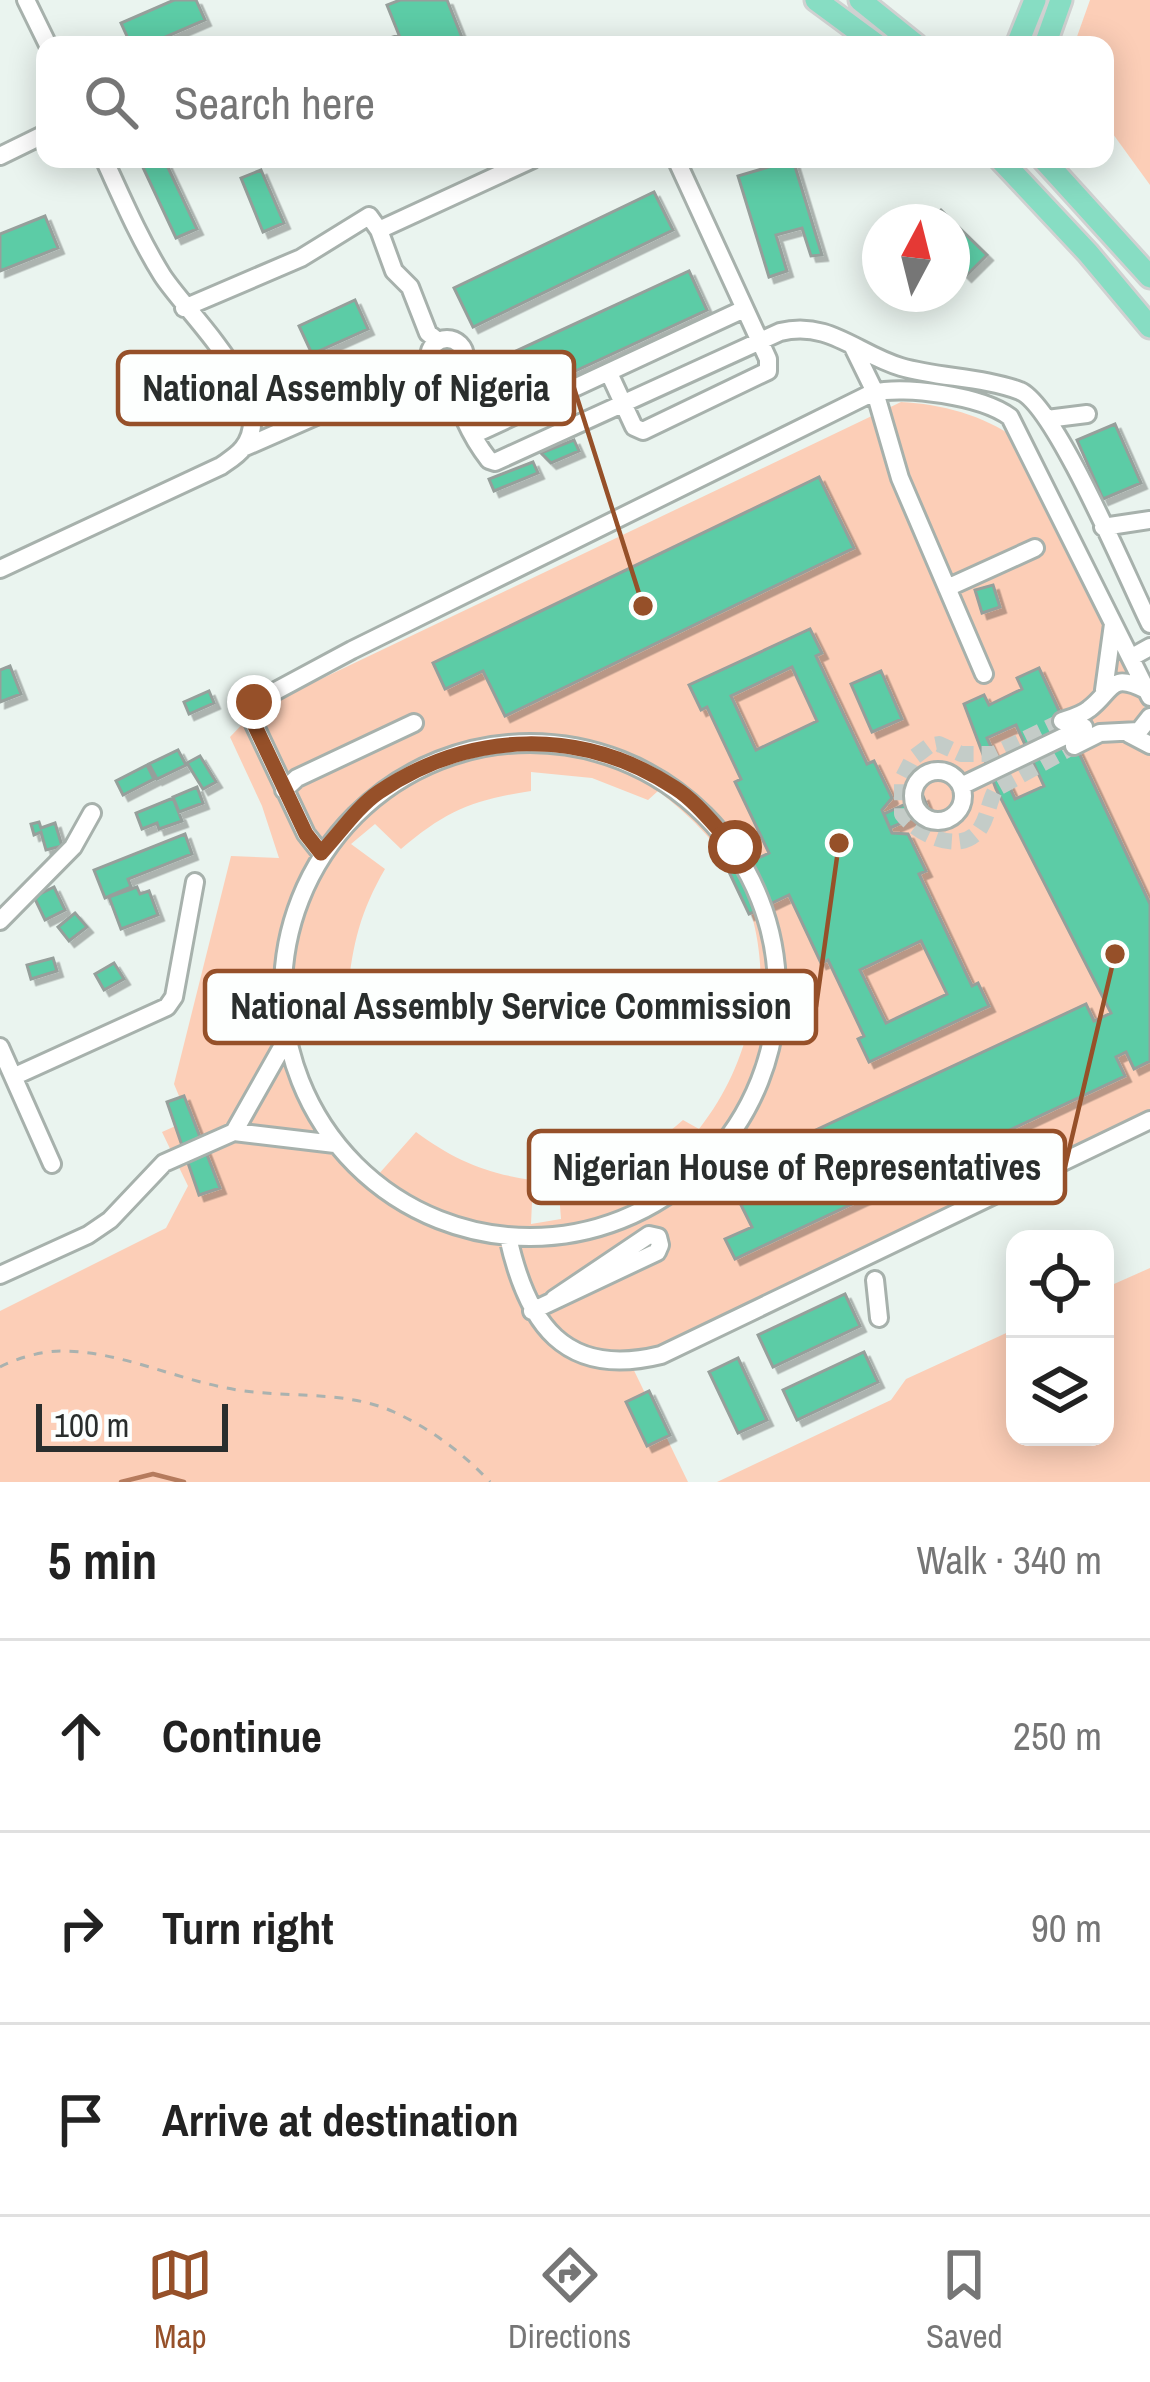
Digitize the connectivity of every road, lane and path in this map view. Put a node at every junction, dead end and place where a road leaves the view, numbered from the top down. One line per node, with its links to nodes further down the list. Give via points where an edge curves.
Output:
1 (26, 0): 6 (street)
2 (816, 0): 7 (main road)
3 (860, 0): 8 (main road)
4 (1035, 0): 9 (main road)
5 (1061, 0): 10 (main road)
6 (44, 36)
7 (865, 36)
8 (905, 36)
9 (1021, 36)
10 (1048, 36)
11 (36, 138): 12 (street)
12 (0, 156)
13 (108, 168): 20 (street)
14 (513, 168): 18 (street)
15 (680, 168): 21 (street)
16 (1010, 168): 22 (main road)
17 (1051, 168): 19 (main road)
18 (379, 230): 20 (street, via 369,216 301,258); 23 (street)
19 (1150, 278)
20 (184, 308): 34 (street, via 238,376 252,430)
21 (742, 310): 24 (street); 27 (street)
22 (1150, 327)
23 (438, 341): 26 (street); 28 (street, via 464,350 463,367)
24 (759, 342): 25 (street, via 798,327); 30 (street); 30 (street, via 770,365 765,375 649,429 634,427)
25 (852, 344): 29 (street); 32 (street, via 901,367 1018,390)
26 (430, 366): 28 (street); 34 (street)
27 (608, 373): 30 (street); 33 (street)
28 (452, 375): 33 (street)
29 (875, 392): 39 (street); 40 (street, via 909,390 1010,417); 55 (street, via 246,707)
30 (623, 404): 33 (street, via 495,462)
31 (1088, 414): 32 (street)
32 (1047, 419): 36 (street)
33 (473, 435)
34 (243, 448): 38 (street, via 221,466)
35 (1150, 520): 36 (street)
36 (1103, 527): 41 (street)
37 (1035, 548): 39 (street)
38 (0, 568)
39 (947, 588): 44 (street)
40 (1114, 623): 43 (street); 45 (street)
41 (1150, 624)
42 (1150, 647): 43 (street)
43 (1132, 657): 46 (street)
44 (984, 674)
45 (1104, 689): 46 (street, via 1124,682); 50 (street)
46 (1148, 693)
47 (1150, 717): 51 (street)
48 (1062, 721): 50 (street)
49 (414, 723): 55 (street)
50 (1090, 724): 51 (street); 53 (street); 54 (street)
51 (1129, 734): 52 (street)
52 (1150, 745)
53 (1074, 746)
54 (961, 786)
55 (284, 790): 57 (street)
56 (92, 813): 59 (street, via 73,847)
57 (321, 853): 60 (street, via 293,911 281,975); 67 (street, via 376,794 447,755 526,741 606,753 678,790 735,847 770,919 780,999 764,1078 724,1147 663,1200 588,1231)
58 (195, 882): 62 (street, via 167,1007)
59 (0, 921)
60 (286, 1040): 64 (street); 65 (street, via 304,1095)
61 (0, 1047): 62 (street)
62 (15, 1076): 66 (street)
63 (1150, 1120): 71 (street, via 661,1355 630,1363 579,1355)
64 (234, 1132): 65 (street); 68 (street, via 164,1163 88,1235)
65 (335, 1144): 67 (street, via 384,1190 442,1222)
66 (52, 1164)
67 (508, 1237): 71 (street)
68 (0, 1275)
69 (875, 1280): 72 (street)
70 (554, 1300): 70 (street, via 657,1252 658,1237 649,1234); 71 (street)
71 (532, 1311)
72 (879, 1318)
73 (0, 1367): 74 (path, via 58,1351 116,1357 225,1388 390,1410 459,1451)
74 (490, 1482)

